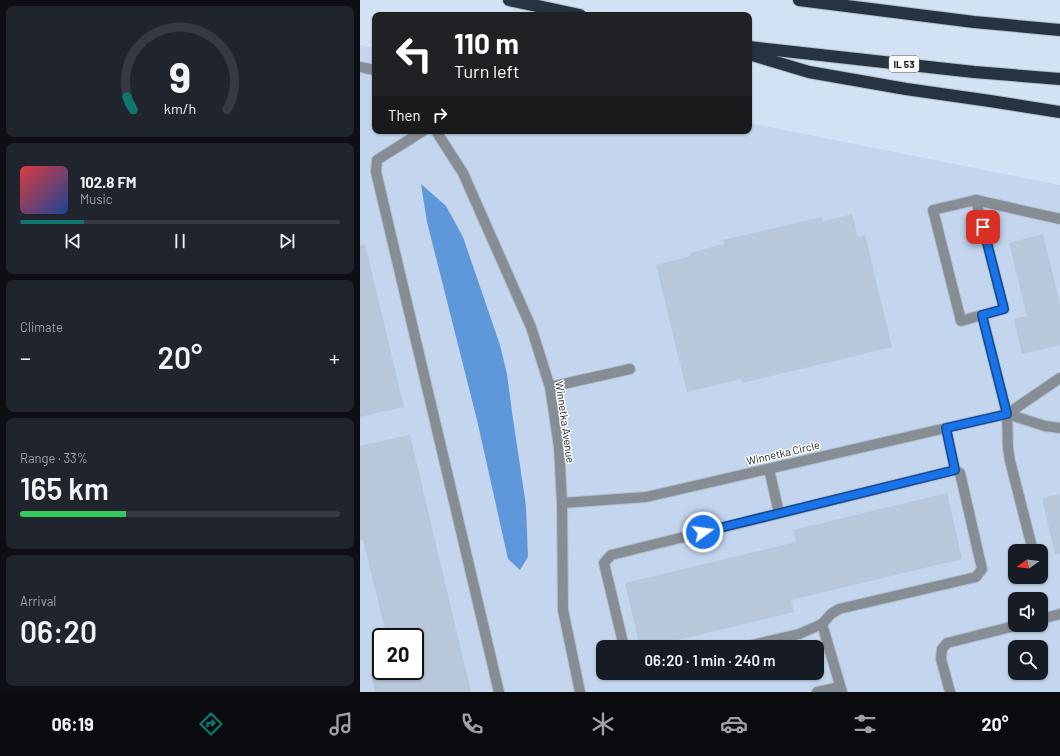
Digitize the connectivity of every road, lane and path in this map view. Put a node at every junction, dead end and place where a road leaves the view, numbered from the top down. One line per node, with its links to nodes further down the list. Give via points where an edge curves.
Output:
1 (509, 0): 3 (highway)
2 (799, 0): 4 (highway)
3 (566, 12)
4 (1060, 30)
5 (752, 47): 9 (highway, IL 53)
6 (752, 55): 10 (highway, via 809,72 906,90)
7 (360, 67): 8 (street)
8 (372, 69)
9 (1060, 79)
10 (1060, 112)
11 (418, 134): 34 (street, via 377,160 376,172)
12 (438, 134): 18 (street, Winnetka Avenue, via 463,172 531,327)
13 (976, 200): 14 (street); 15 (street, via 1004,309); 15 (street, via 933,210 961,320)
14 (1060, 219)
15 (982, 315): 19 (street)
16 (630, 369): 18 (street)
17 (1060, 378): 19 (street)
18 (550, 387): 24 (street, Winnetka Avenue, via 559,447)
19 (1007, 414): 20 (street, Winnetka Circle); 21 (street); 26 (street, via 1010,461)
20 (946, 428): 22 (street, Winnetka Circle); 23 (street)
21 (1060, 428)
22 (769, 469): 24 (street, Winnetka Circle, via 646,497); 25 (street)
23 (955, 470): 25 (street); 29 (street, via 960,473 982,569 976,577 839,609)
24 (562, 503): 35 (street, Winnetka Avenue, via 563,610)
25 (779, 513): 31 (street, via 611,555 604,563)
26 (1031, 544)
27 (1060, 614): 28 (street)
28 (1048, 617)
29 (822, 624): 32 (street, via 799,634); 33 (street)
30 (1008, 628): 37 (street, via 947,643 942,649 941,659)
31 (622, 640)
32 (774, 640)
33 (841, 689): 36 (street)
34 (499, 692)
35 (580, 692)
36 (817, 692)
37 (950, 692)

